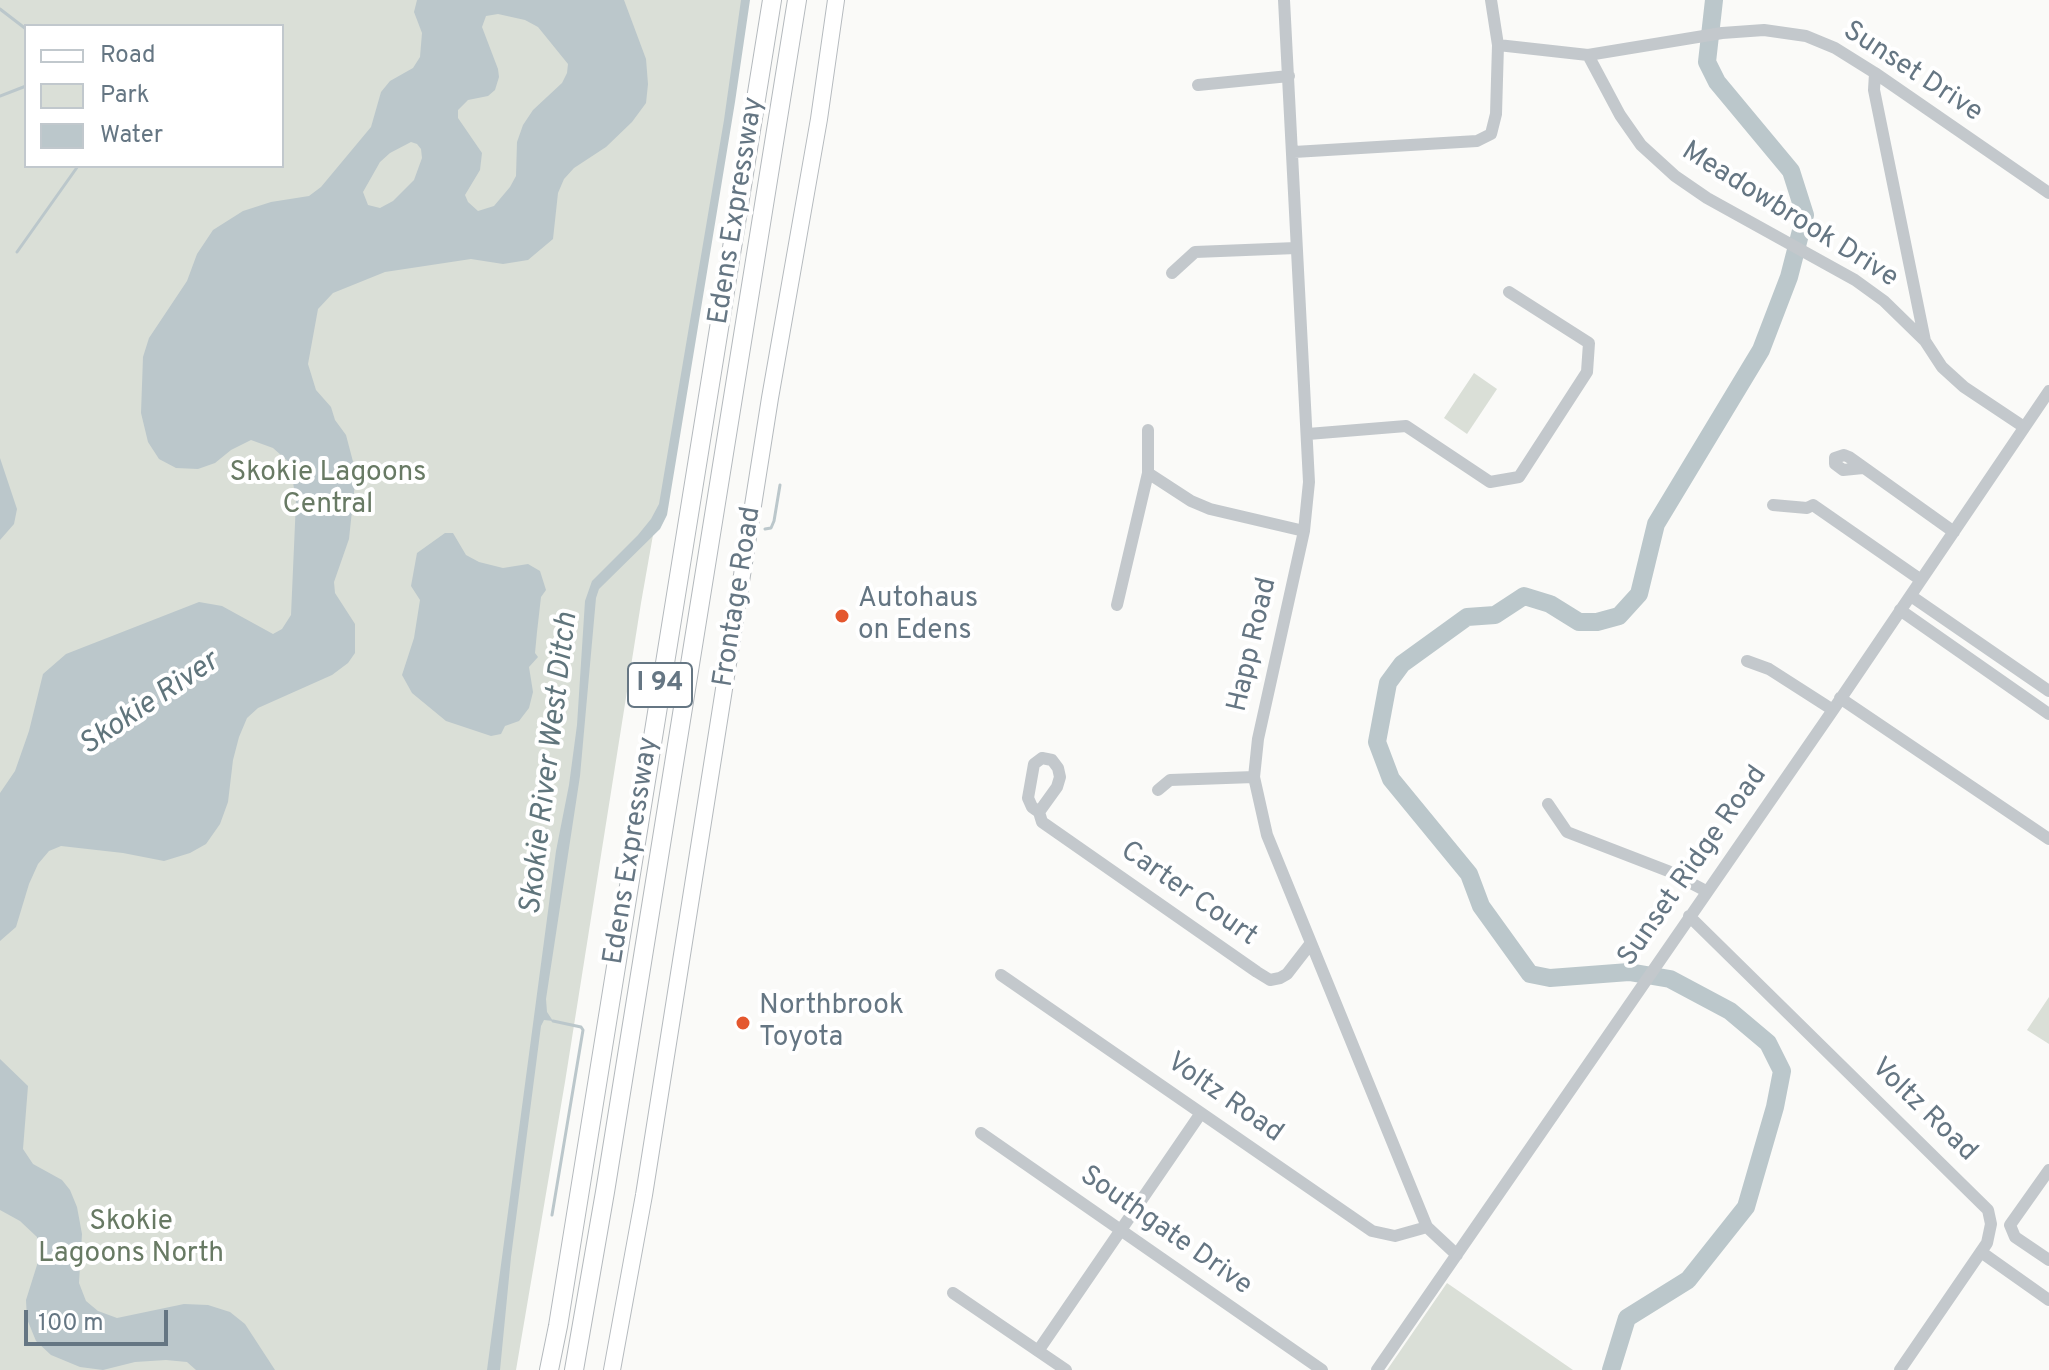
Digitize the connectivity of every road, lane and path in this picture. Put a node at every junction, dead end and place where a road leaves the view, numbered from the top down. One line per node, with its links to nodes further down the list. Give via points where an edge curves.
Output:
1 (772, 0): 56 (highway, Edens Expressway / I 94)
2 (797, 0): 57 (highway, Edens Expressway / I 94)
3 (836, 0): 58 (main road, Frontage Road)
4 (1284, 0): 9 (street, Happ Road)
5 (1491, 0): 6 (street)
6 (1498, 45): 7 (street, Sunset Drive); 11 (street, via 1491,134 1477,141)
7 (1588, 55): 8 (street, Sunset Drive, via 1764,30 1806,36); 16 (street, Meadowbrook Drive, via 1641,145 1675,176 1855,280)
8 (1875, 73): 12 (street, Sunset Drive); 16 (street, via 1874,90)
9 (1289, 76): 10 (street); 11 (street, Happ Road)
10 (1198, 85)
11 (1294, 152): 13 (street, Happ Road)
12 (2049, 193)
13 (1296, 248): 14 (street, via 1195,252); 20 (street, Happ Road)
14 (1172, 273)
15 (1509, 292): 20 (street, via 1589,343 1587,372 1519,477 1490,482 1406,426)
16 (1925, 341): 18 (street, Meadowbrook Drive, via 1964,387)
17 (2049, 391): 18 (street, Sunset Ridge Road)
18 (2024, 427): 25 (street, Sunset Ridge Road)
19 (1148, 430): 22 (street)
20 (1308, 434): 24 (street, Happ Road)
21 (1863, 468): 25 (street)
22 (1148, 473): 24 (street, via 1210,509); 28 (street)
23 (1773, 505): 26 (street, via 1813,505)
24 (1304, 531): 34 (street, Happ Road)
25 (1954, 532): 26 (street, Sunset Ridge Road)
26 (1921, 580): 27 (street, Sunset Ridge Road)
27 (1911, 596): 29 (street, Sunset Ridge Road); 31 (street)
28 (1117, 605)
29 (1900, 610): 32 (street, Sunset Ridge Road); 33 (street)
30 (1747, 661): 32 (street)
31 (2049, 691)
32 (1837, 704): 38 (street); 39 (street, Sunset Ridge Road)
33 (2049, 714)
34 (1254, 777): 35 (street, via 1170,780); 41 (street, Happ Road, via 1267,835)
35 (1158, 790)
36 (1548, 804): 39 (street, via 1567,832)
37 (1039, 812): 41 (street, Carter Court, via 1042,822 1270,980 1287,974)
38 (2049, 839)
39 (1706, 891): 40 (street, Sunset Ridge Road)
40 (1689, 916): 46 (street, Voltz Road, via 1983,1204); 51 (street, Sunset Ridge Road)
41 (1311, 943): 48 (street, Happ Road)
42 (1001, 975): 43 (street, Voltz Road)
43 (1201, 1113): 48 (street, Voltz Road, via 1372,1231 1395,1236); 49 (street)
44 (981, 1133): 49 (street, Southgate Drive)
45 (2049, 1170): 47 (street)
46 (1991, 1224): 47 (street); 50 (street)
47 (2010, 1225): 52 (street, via 2015,1237)
48 (1427, 1227): 51 (street, Happ Road)
49 (1120, 1230): 55 (street); 60 (street, Southgate Drive)
50 (1981, 1252): 54 (street); 62 (street)
51 (1457, 1255): 61 (street, Sunset Ridge Road)
52 (2049, 1260)
53 (953, 1293): 55 (street)
54 (2049, 1300)
55 (1038, 1351): 59 (street)
56 (549, 1370)
57 (574, 1370)
58 (612, 1370)
59 (1066, 1370)
60 (1322, 1370)
61 (1377, 1370)
62 (1900, 1370)

